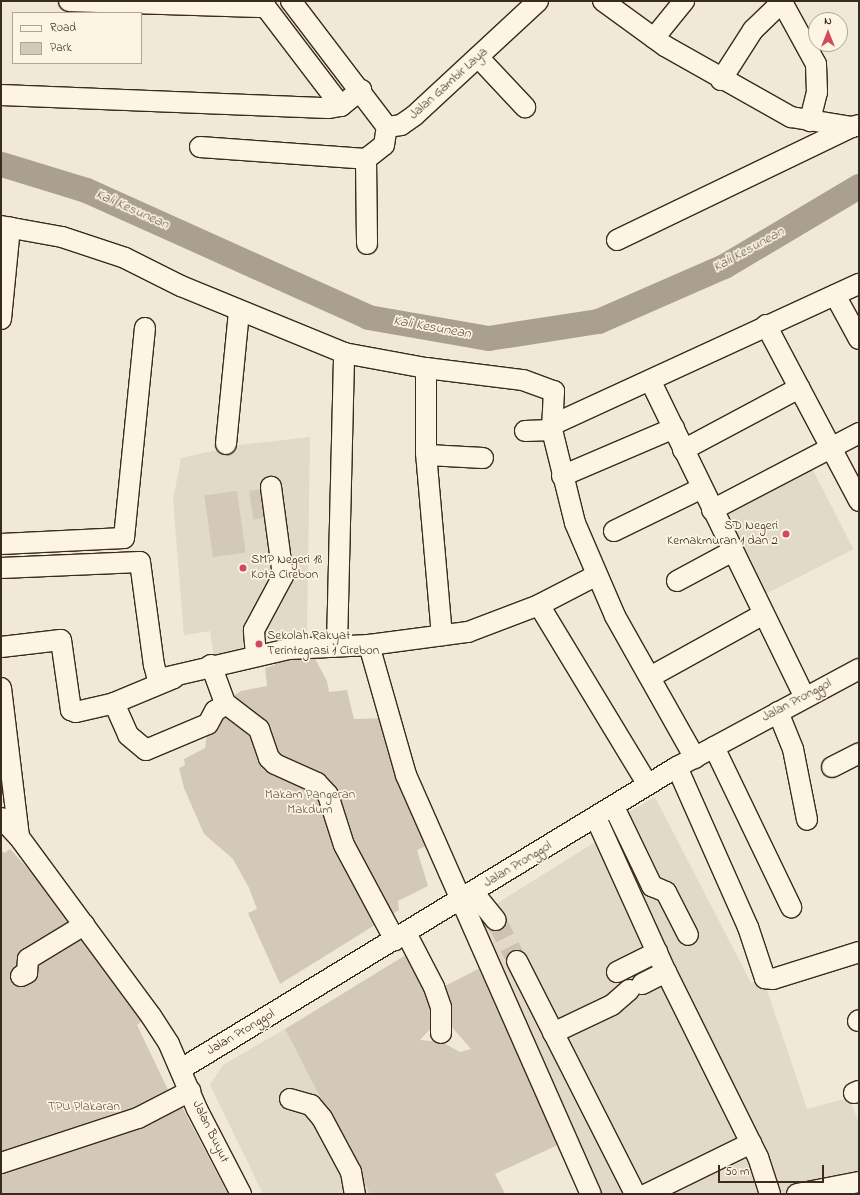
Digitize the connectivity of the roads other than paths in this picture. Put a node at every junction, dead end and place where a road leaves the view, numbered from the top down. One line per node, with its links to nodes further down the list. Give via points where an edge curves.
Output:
1 (69, 1): 6 (street)
2 (291, 1): 10 (street)
3 (538, 1): 8 (street, Jalan Gambir Laya)
4 (603, 1): 7 (street)
5 (684, 1): 7 (street)
6 (263, 4): 12 (street)
7 (654, 38): 9 (street)
8 (478, 57): 13 (street); 16 (street, Jalan Gambir Laya, via 414,116 401,125)
9 (721, 80): 14 (street, via 791,117); 14 (street, via 753,30 782,2 816,64 817,92)
10 (362, 90): 12 (street); 16 (street)
11 (1, 95): 12 (street, via 284,108)
12 (341, 106)
13 (525, 107)
14 (810, 121): 15 (street)
15 (855, 126): 20 (street)
16 (387, 127): 18 (street, via 384,145)
17 (200, 147): 18 (street)
18 (366, 159): 21 (street)
19 (5, 227): 24 (street, via 62,237 125,258); 25 (street)
20 (616, 240)
21 (367, 244)
22 (859, 284): 23 (street)
23 (835, 295): 26 (street); 28 (street)
24 (239, 311): 29 (street); 37 (street)
25 (1, 319)
26 (766, 325): 31 (street); 32 (street)
27 (145, 328): 48 (street, via 124,538)
28 (859, 339)
29 (344, 353): 30 (street); 56 (street)
30 (426, 368): 33 (street, via 503,376 546,387 556,398); 40 (street)
31 (651, 382): 33 (street); 34 (street)
32 (799, 388): 38 (street); 39 (street)
33 (552, 427): 35 (street); 42 (street)
34 (674, 428): 39 (street); 42 (street)
35 (525, 431)
36 (859, 433): 38 (street)
37 (226, 444)
38 (832, 446): 45 (street); 46 (street)
39 (683, 450): 44 (street)
40 (428, 455): 41 (street); 55 (street)
41 (483, 458)
42 (562, 476): 51 (street, via 574,523)
43 (271, 487): 59 (street, via 283,576 254,630)
44 (702, 488): 46 (street); 47 (street)
45 (859, 501)
46 (712, 510): 49 (street)
47 (614, 531)
48 (1, 544)
49 (731, 552): 52 (street); 54 (street)
50 (1, 568): 62 (street, via 138,561 157,676)
51 (597, 575): 53 (street); 63 (street)
52 (677, 581)
53 (539, 605): 55 (street, via 488,625); 75 (street)
54 (762, 615): 63 (street); 65 (street)
55 (442, 635): 57 (street)
56 (337, 645): 57 (street); 59 (street)
57 (369, 645): 81 (street, via 406,775)
58 (1, 647): 66 (street, via 61,640 71,710 76,712)
59 (256, 655): 60 (street)
60 (211, 665): 62 (street); 67 (street)
61 (859, 669): 65 (street, Jalan Pronggol)
62 (176, 677): 66 (street)
63 (650, 677): 72 (street)
64 (1, 688): 69 (street)
65 (804, 696): 68 (street, Jalan Pronggol)
66 (114, 704): 67 (street, via 128,735 146,750 208,724 215,711)
67 (228, 705): 86 (street, via 259,729 275,764 308,777 328,795 344,845)
68 (778, 712): 70 (street, Jalan Pronggol); 79 (street, via 792,749)
69 (2, 713): 80 (street)
70 (714, 747): 72 (street, Jalan Pronggol); 82 (street)
71 (859, 754): 74 (street)
72 (695, 758): 73 (street, Jalan Pronggol)
73 (677, 767): 75 (street, Jalan Pronggol); 88 (street, via 748,927 765,978 773,979)
74 (832, 767)
75 (648, 785): 76 (street, Jalan Pronggol)
76 (614, 807): 78 (street, Jalan Pronggol); 85 (street, via 652,886 666,892)
77 (1, 818): 80 (street, Jalan Buyut)
78 (596, 818): 81 (street, Jalan Pronggol); 87 (street)
79 (807, 820)
80 (19, 837): 84 (street, Jalan Buyut)
81 (468, 896): 83 (street); 86 (street, Jalan Pronggol); 103 (street)
82 (791, 908)
83 (496, 920)
84 (84, 925): 92 (street, via 28,959 27,973); 95 (street, Jalan Buyut, via 151,1016)
85 (688, 935)
86 (401, 937): 93 (street, via 434,987 441,1007); 95 (street, Jalan Pronggol)
87 (657, 952): 90 (street); 91 (street)
88 (859, 952)
89 (517, 961): 94 (street)
90 (617, 972)
91 (666, 972): 94 (street, via 635,987 612,1005); 98 (street)
92 (21, 976)
93 (441, 1033)
94 (553, 1033): 104 (street)
95 (181, 1069): 96 (street, Jalan Buyut)
96 (190, 1091): 99 (street, via 138,1118); 101 (street, Jalan Buyut)
97 (290, 1100): 102 (street, via 310,1105 322,1118 351,1172)
98 (751, 1143): 105 (street); 106 (street)
99 (1, 1163)
100 (859, 1182): 107 (street)
101 (241, 1194)
102 (355, 1194)
103 (591, 1194)
104 (634, 1194)
105 (647, 1194)
106 (770, 1194)
107 (797, 1194)

